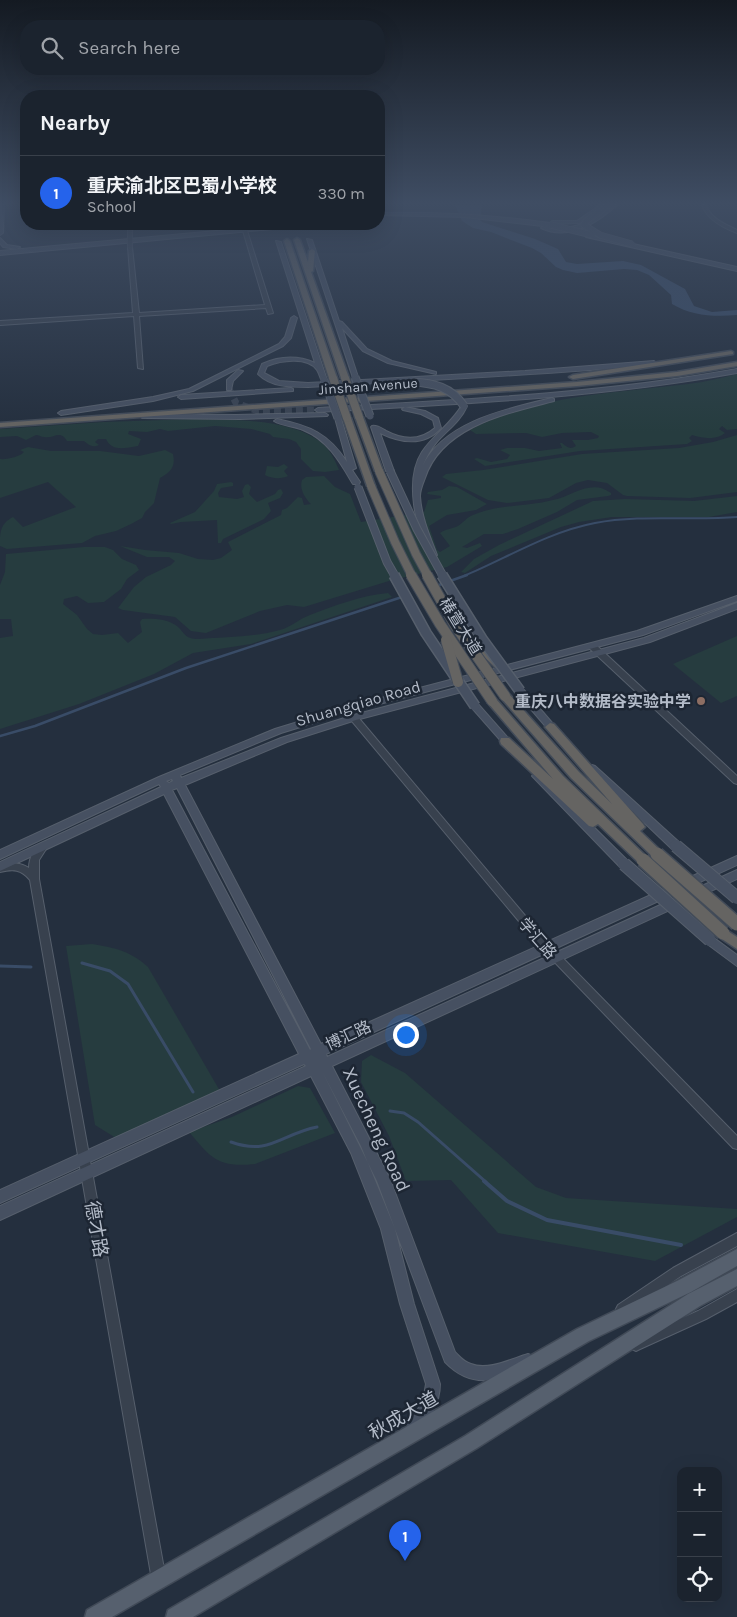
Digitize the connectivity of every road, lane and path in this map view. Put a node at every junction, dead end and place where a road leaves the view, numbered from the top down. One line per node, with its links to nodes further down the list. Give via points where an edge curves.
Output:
1 (133, 280): 8 (street, bridge)
2 (260, 280): 7 (street)
3 (301, 280): 37 (highway, 椿萱大道, bridge, via 387,528)
4 (311, 280): 36 (highway, 椿萱大道, bridge, via 379,471 416,554)
5 (322, 280): 10 (main road)
6 (292, 282): 11 (main road); 17 (main road)
7 (267, 304): 8 (street); 9 (street)
8 (135, 313): 12 (street); 13 (street); 16 (street)
9 (270, 313)
10 (334, 316): 19 (main road, via 364,350 390,362); 30 (main road, bridge)
11 (294, 318): 21 (main road, via 296,331 288,346 240,370 230,380); 23 (main road, via 288,338 272,351 191,390)
12 (0, 319)
13 (0, 323)
14 (735, 355): 19 (main road, via 569,372); 25 (highway, Jinshan Avenue, via 673,368 573,377)
15 (737, 364): 20 (highway, Jinshan Avenue)
16 (141, 368)
17 (321, 369): 19 (main road, via 294,358 276,360 264,366 261,374 269,381 285,385); 32 (main road, bridge)
18 (737, 370): 20 (highway, via 626,383); 22 (main road, via 686,381)
19 (453, 376)
20 (577, 384): 26 (highway, Jinshan Avenue)
21 (229, 389)
22 (582, 393): 24 (main road); 31 (main road, via 521,407 474,424)
23 (153, 399): 25 (main road); 31 (main road, bridge, via 430,383 448,389 459,397 464,406 451,427 433,442)
24 (318, 410)
25 (61, 413): 27 (highway, Jinshan Avenue)
26 (121, 416): 28 (main road); 29 (highway, Jinshan Avenue)
27 (0, 417)
28 (234, 417): 30 (main road, via 404,409 423,412 436,419 438,428 432,435 416,440 386,435); 32 (main road, via 288,423 320,435 335,448)
29 (0, 424)
30 (374, 427): 33 (main road, bridge, via 402,500)
31 (425, 460): 33 (main road, bridge, via 416,496 419,517)
32 (357, 485): 40 (main road, bridge, via 387,562 426,633)
33 (437, 565): 39 (main road, bridge, via 470,623)
34 (737, 598): 38 (main road, Shuangqiao Road)
35 (737, 606): 38 (main road, Shuangqiao Road, via 664,635)
36 (455, 625): 39 (highway, bridge); 49 (highway, 椿萱大道, bridge, via 505,696 575,775)
37 (442, 628): 40 (highway, bridge); 52 (highway, 椿萱大道, bridge, via 492,701 559,779)
38 (599, 649): 41 (main road, Shuangqiao Road); 44 (street); 45 (main road, Shuangqiao Road, via 347,710 278,732); 46 (street)
39 (503, 669): 42 (main road, bridge)
40 (458, 682): 43 (main road, bridge)
41 (354, 718): 45 (main road, Shuangqiao Road); 59 (street, 学汇路)
42 (550, 727): 49 (highway); 56 (main road, bridge, via 676,846)
43 (505, 741): 52 (highway); 61 (main road, bridge, via 624,864)
44 (737, 773)
45 (176, 778): 47 (main road, Shuangqiao Road); 62 (main road, Xuecheng Road)
46 (737, 781)
47 (164, 783): 48 (main road, Shuangqiao Road); 50 (main road, Shuangqiao Road); 62 (main road, Xuecheng Road)
48 (43, 846): 53 (main road, Shuangqiao Road); 55 (street, 德才路, via 34,858)
49 (659, 853): 57 (highway, 椿萱大道, bridge)
50 (0, 855)
51 (737, 860): 59 (main road, 博汇路)
52 (639, 861): 58 (highway, 椿萱大道, bridge)
53 (0, 867): 55 (street, via 21,866)
54 (737, 874): 60 (main road, 博汇路)
55 (34, 879): 65 (street, 德才路)
56 (737, 898)
57 (737, 924)
58 (737, 944)
59 (546, 948): 60 (street, 学汇路); 62 (main road, 博汇路)
60 (555, 958): 63 (main road, 博汇路); 64 (street, 学汇路)
61 (737, 961)
62 (313, 1053): 63 (main road, Xuecheng Road); 65 (main road, 博汇路)
63 (320, 1067): 66 (main road, 博汇路); 74 (main road, Xuecheng Road, via 383,1179 450,1357 458,1367 486,1374); 76 (main road, Xuecheng Road, via 388,1229 407,1304 433,1384 430,1406)
64 (737, 1144)
65 (84, 1159): 66 (street, 德才路); 67 (main road, 博汇路)
66 (87, 1172): 68 (main road, 博汇路); 77 (street, 德才路)
67 (0, 1197)
68 (0, 1213)
69 (737, 1240): 73 (street, via 677,1272)
70 (737, 1257): 73 (main road, 秋成大道)
71 (737, 1277): 75 (main road, via 694,1300)
72 (737, 1295): 75 (street)
73 (583, 1335): 74 (main road, 秋成大道)
74 (552, 1353): 76 (main road, 秋成大道)
75 (592, 1365): 79 (main road, via 470,1442)
76 (407, 1437): 77 (main road, 秋成大道)
77 (159, 1580): 78 (main road, 秋成大道)
78 (94, 1617)
79 (175, 1617)

